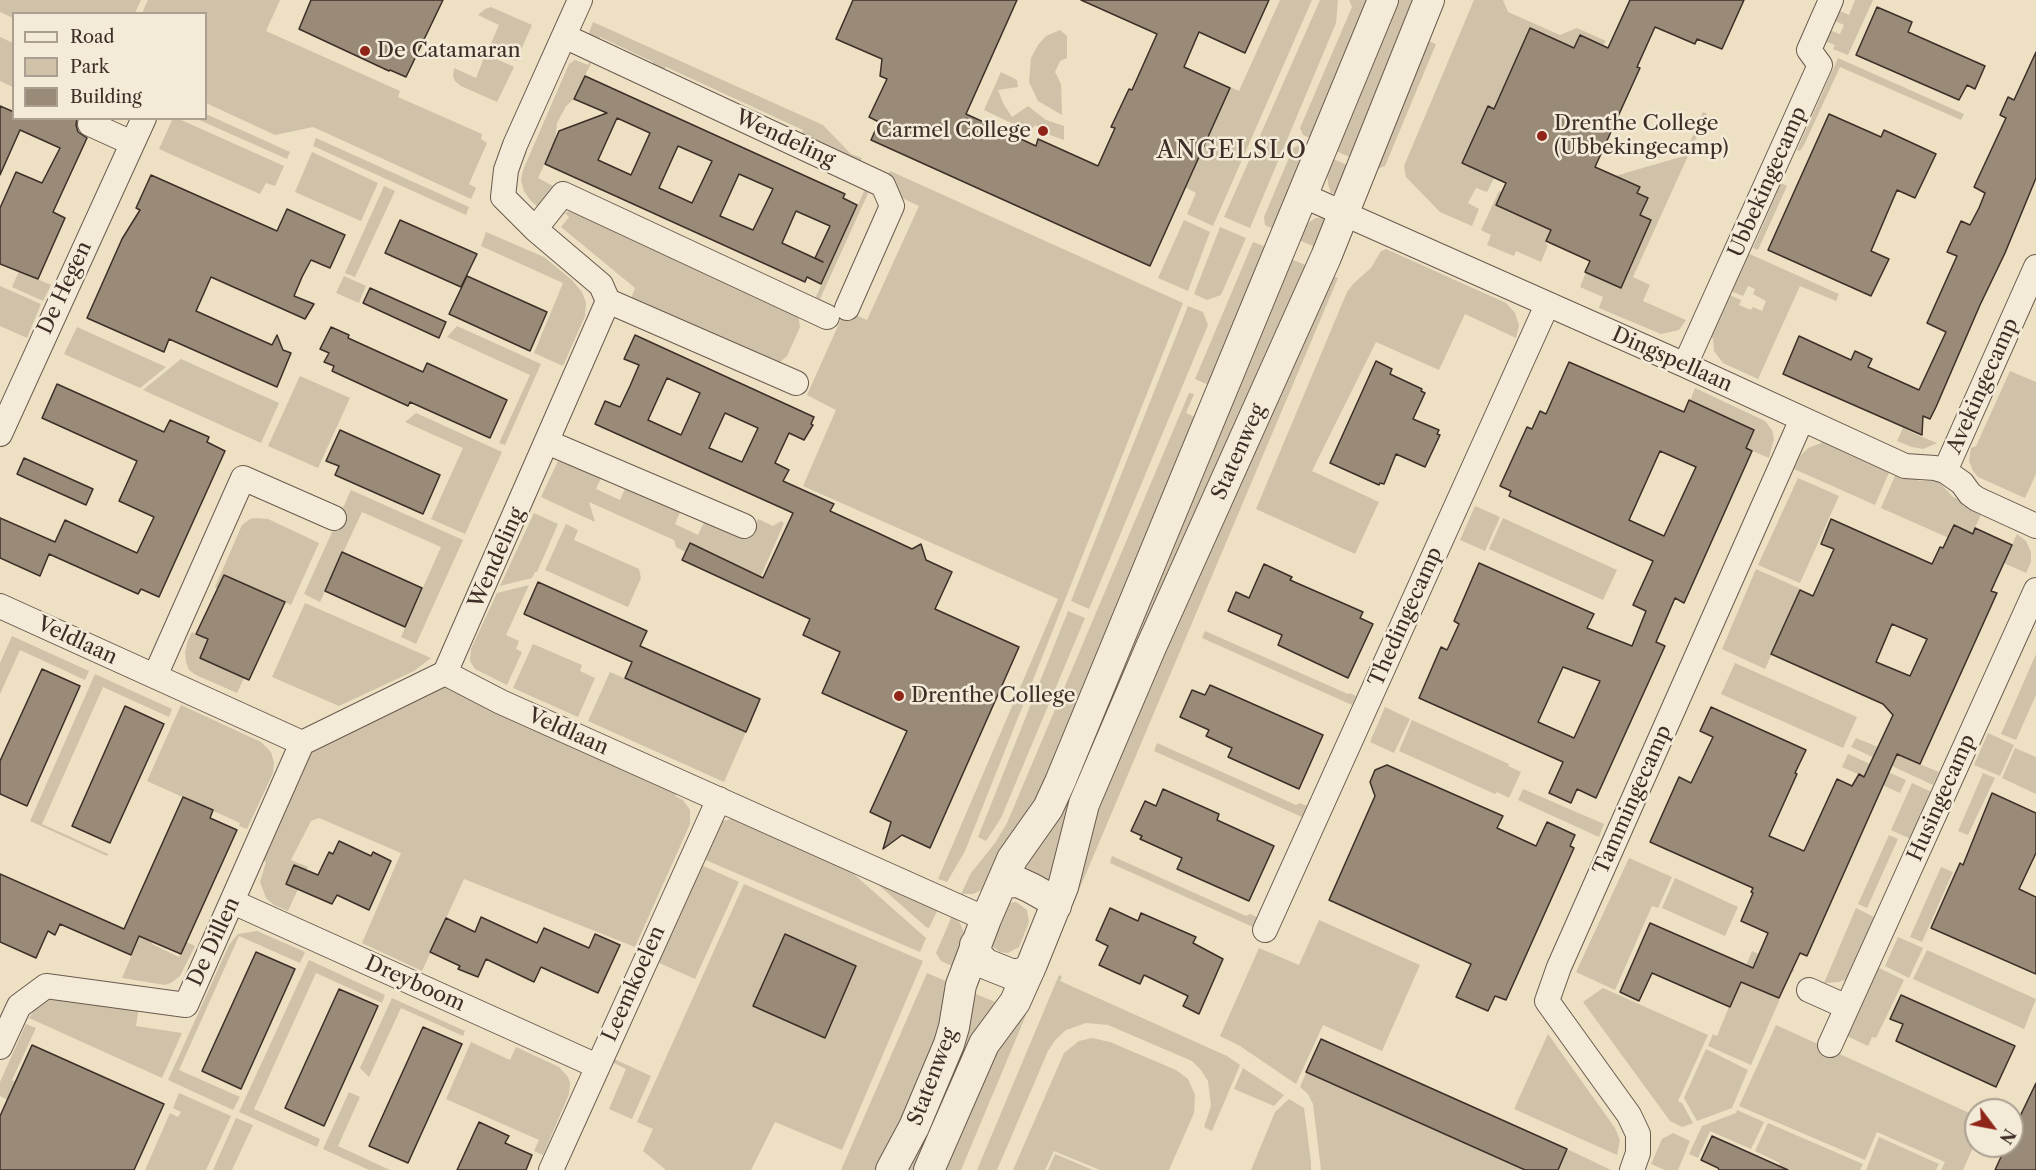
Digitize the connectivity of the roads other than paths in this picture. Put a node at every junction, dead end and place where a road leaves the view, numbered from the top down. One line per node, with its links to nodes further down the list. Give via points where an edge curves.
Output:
1 (580, 0): 5 (street)
2 (1383, 0): 9 (street, Statenweg)
3 (1429, 0): 10 (street, Statenweg)
4 (1831, 0): 15 (street, Ubbekingecamp, via 1809,50 1820,65)
5 (564, 36): 11 (street, via 506,170 503,197); 11 (street, Wendeling, via 883,185 892,206 837,313 563,194)
6 (143, 120): 8 (street, De Hegen)
7 (90, 124): 8 (street)
8 (132, 143): 18 (street, De Hegen)
9 (1302, 195): 10 (street, Dingspellaan); 30 (street, Statenweg, via 1060,782 1048,808 1012,859)
10 (1344, 213): 14 (street, Dingspellaan); 32 (street, Statenweg, via 1084,804)
11 (535, 229): 13 (street, via 601,285)
12 (2036, 267): 20 (street, Avekingecamp)
13 (608, 302): 16 (street); 19 (street, Wendeling)
14 (1547, 304): 15 (street, Dingspellaan); 33 (street, Thedingecamp)
15 (1685, 365): 17 (street, Dingspellaan)
16 (796, 384)
17 (1803, 419): 20 (street, Dingspellaan, via 1905,466); 44 (street, Tammingecamp, via 1547,1001 1629,1115 1638,1134 1638,1153)
18 (0, 434)
19 (548, 442): 22 (street); 26 (street, Wendeling)
20 (1945, 471): 23 (street, via 1977,499)
21 (334, 518): 27 (street, via 243,478)
22 (744, 526)
23 (2036, 526)
24 (2036, 590): 37 (street, Husingecamp)
25 (0, 606): 27 (street, Veldlaan)
26 (446, 674): 28 (street); 29 (street, Veldlaan)
27 (154, 676): 28 (street, Veldlaan)
28 (302, 743): 31 (street, De Dillen)
29 (719, 799): 34 (street, Veldlaan); 40 (street, Leemkoelen)
30 (1002, 883): 32 (street, via 1018,882); 34 (street, Statenweg)
31 (233, 902): 39 (street, De Dillen, via 186,1005 46,986 19,1006); 40 (street, Dreyboom)
32 (1056, 906): 35 (street, Statenweg)
33 (1265, 930)
34 (980, 932): 35 (street, via 978,956 986,964 1011,974); 42 (street, Statenweg, via 961,985 949,1044)
35 (1029, 969): 43 (street, Statenweg, via 1015,1002 984,1044)
36 (1809, 990): 37 (street)
37 (1847, 1007): 38 (street, Husingecamp)
38 (1830, 1045)
39 (0, 1047)
40 (597, 1066): 41 (street, Leemkoelen)
41 (551, 1170)
42 (891, 1170)
43 (929, 1170)
44 (1632, 1170)

